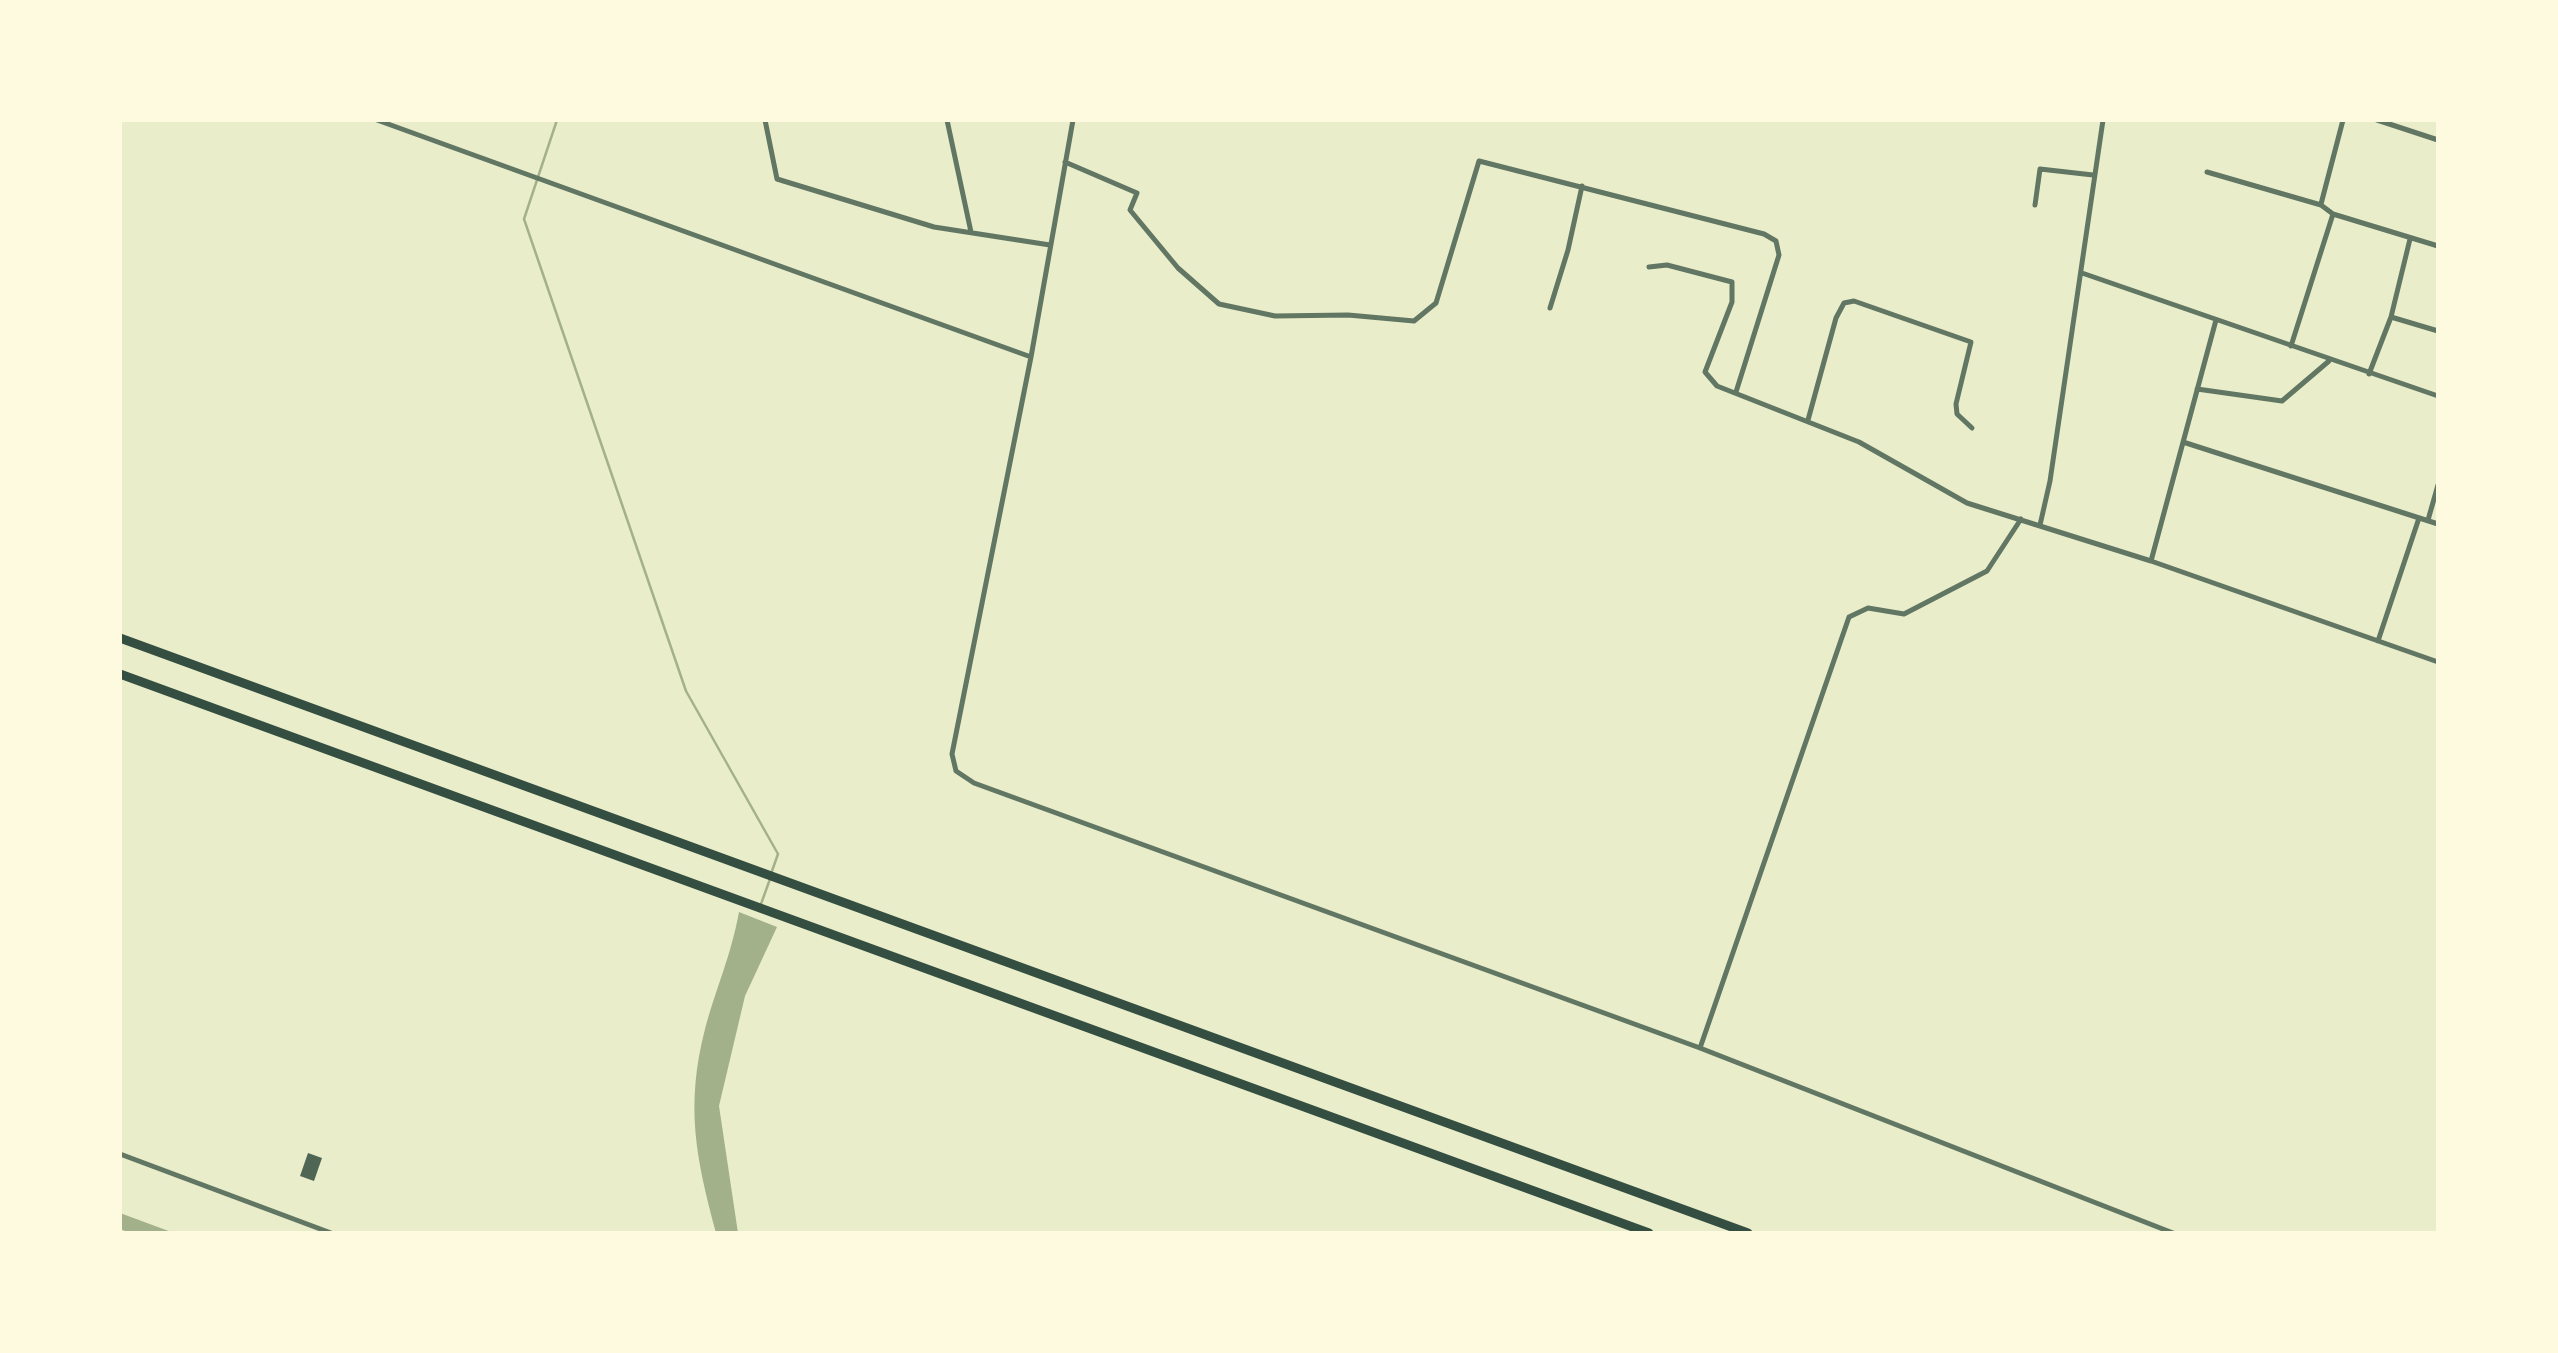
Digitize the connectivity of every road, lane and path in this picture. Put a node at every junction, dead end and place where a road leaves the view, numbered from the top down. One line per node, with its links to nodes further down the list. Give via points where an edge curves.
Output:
1 (377, 120): 27 (street)
2 (765, 120): 16 (street, via 777,179)
3 (947, 120): 16 (street)
4 (1073, 120): 9 (street)
5 (2103, 120): 11 (street)
6 (2342, 120): 14 (street)
7 (2376, 120): 8 (street)
8 (2438, 140)
9 (1065, 162): 12 (street, via 1137,193 1130,210 1178,268 1219,304 1275,316 1414,321 1436,304 1479,161); 18 (street)
10 (2206, 172): 14 (street)
11 (2093, 176): 13 (street, via 2040,169); 21 (street)
12 (1582, 186): 22 (street); 31 (street, via 1776,241 1779,256)
13 (2034, 205)
14 (2321, 205): 15 (street)
15 (2333, 214): 17 (street); 26 (street)
16 (971, 232): 18 (street)
17 (2410, 238): 19 (street); 23 (street)
18 (1050, 245): 27 (street)
19 (2438, 246)
20 (1649, 267): 31 (street, via 1667,265 1732,282 1732,302 1706,372 1717,386)
21 (2080, 272): 24 (street); 41 (street)
22 (1550, 308)
23 (2391, 316): 25 (street); 29 (street)
24 (2216, 320): 26 (street); 30 (street)
25 (2438, 331)
26 (2292, 346): 28 (street)
27 (1030, 358): 47 (street, via 952,754 956,771)
28 (2330, 360): 29 (street); 30 (street, via 2282,402)
29 (2369, 374): 32 (street)
30 (2198, 389): 35 (street)
31 (1736, 392): 33 (street)
32 (2438, 396)
33 (1808, 420): 34 (street, via 1836,318 1844,303 1854,301 1971,342 1956,404); 38 (street, via 1947,494)
34 (1972, 428)
35 (2183, 442): 37 (street); 42 (street)
36 (2438, 484): 39 (street)
37 (2419, 518): 39 (street); 44 (street)
38 (2021, 519): 41 (street); 47 (street, via 1987,571 1904,614 1868,608 1849,617)
39 (2428, 520): 40 (street)
40 (2438, 524)
41 (2040, 525): 42 (street)
42 (2151, 562): 44 (street)
43 (120, 638): 51 (highway)
44 (2378, 642): 45 (street)
45 (2438, 662)
46 (120, 674): 50 (highway)
47 (1700, 1048): 52 (street)
48 (120, 1154): 49 (street)
49 (331, 1233)
50 (1648, 1233)
51 (1748, 1233)
52 (2172, 1233)

